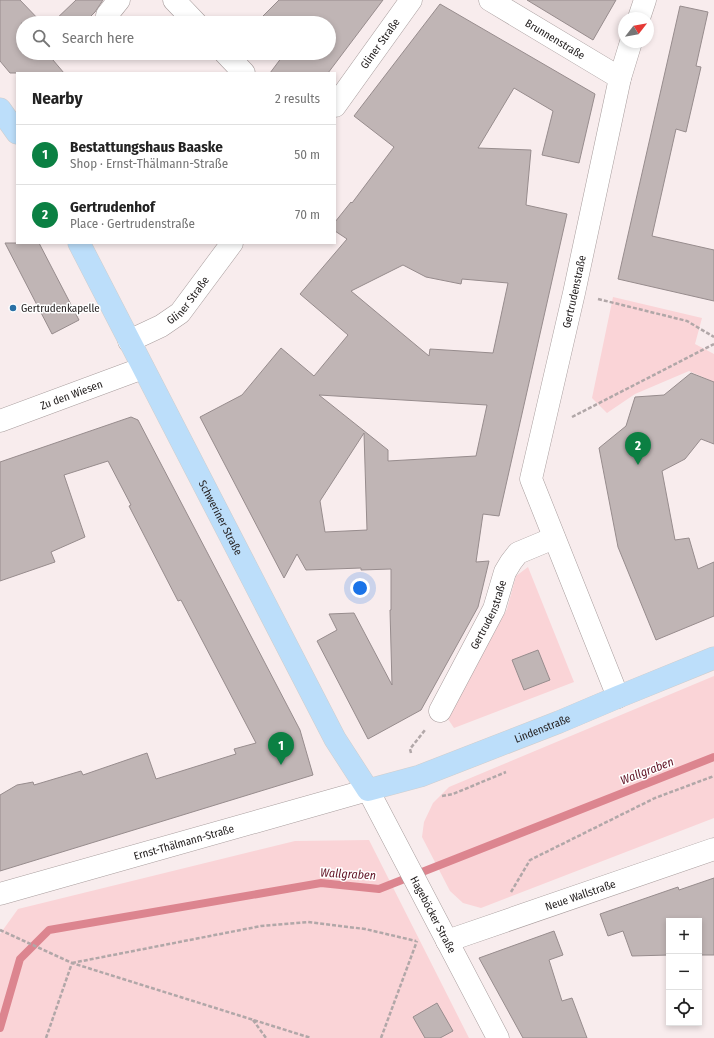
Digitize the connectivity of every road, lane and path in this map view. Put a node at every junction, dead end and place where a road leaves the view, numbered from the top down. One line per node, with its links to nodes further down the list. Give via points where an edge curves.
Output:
1 (174, 0): 6 (street)
2 (411, 0): 11 (street, Gliner Straße)
3 (490, 0): 10 (street, Brunnenstraße)
4 (645, 0): 5 (street)
5 (641, 12)
6 (189, 16)
7 (630, 48): 10 (street, Gertrudenstraße)
8 (232, 60): 9 (street)
9 (243, 72)
10 (620, 78): 16 (street, Gertrudenstraße)
11 (336, 105)
12 (0, 109): 13 (main road)
13 (16, 132)
14 (79, 244): 18 (main road, Schweriner Straße)
15 (231, 244): 18 (street, Gliner Straße, via 180,313 161,326)
16 (574, 293): 17 (path, via 687,321); 22 (street, Gertrudenstraße)
17 (714, 337)
18 (130, 341): 20 (main road, Schweriner Straße)
19 (714, 344): 22 (path)
20 (143, 368): 21 (street, Zu den Wiesen); 28 (main road, Schweriner Straße, via 335,739)
21 (0, 421)
22 (543, 432): 23 (street, Gertrudenstraße, via 531,479)
23 (554, 538): 25 (street, Gertrudenstraße); 26 (street, Gertrudenstraße, via 518,553 511,562 505,572 494,610)
24 (714, 658): 25 (main road, Lindenstraße)
25 (618, 697): 28 (main road, Lindenstraße, via 420,776)
26 (440, 711)
27 (714, 776): 30 (path, via 655,798 530,860)
28 (368, 790): 31 (street, Ernst-Thälmann-Straße); 34 (street, Hageböcker Straße)
29 (714, 850): 34 (street, Neue Wallstraße)
30 (510, 893)
31 (0, 894)
32 (1, 931): 35 (path)
33 (416, 941): 34 (path); 35 (path, via 365,929 308,922 261,926); 40 (path)
34 (447, 941): 41 (street, Hageböcker Straße)
35 (72, 963): 36 (path); 37 (path)
36 (252, 1020): 38 (path); 39 (path)
37 (46, 1038)
38 (266, 1038)
39 (310, 1038)
40 (381, 1038)
41 (498, 1038)

